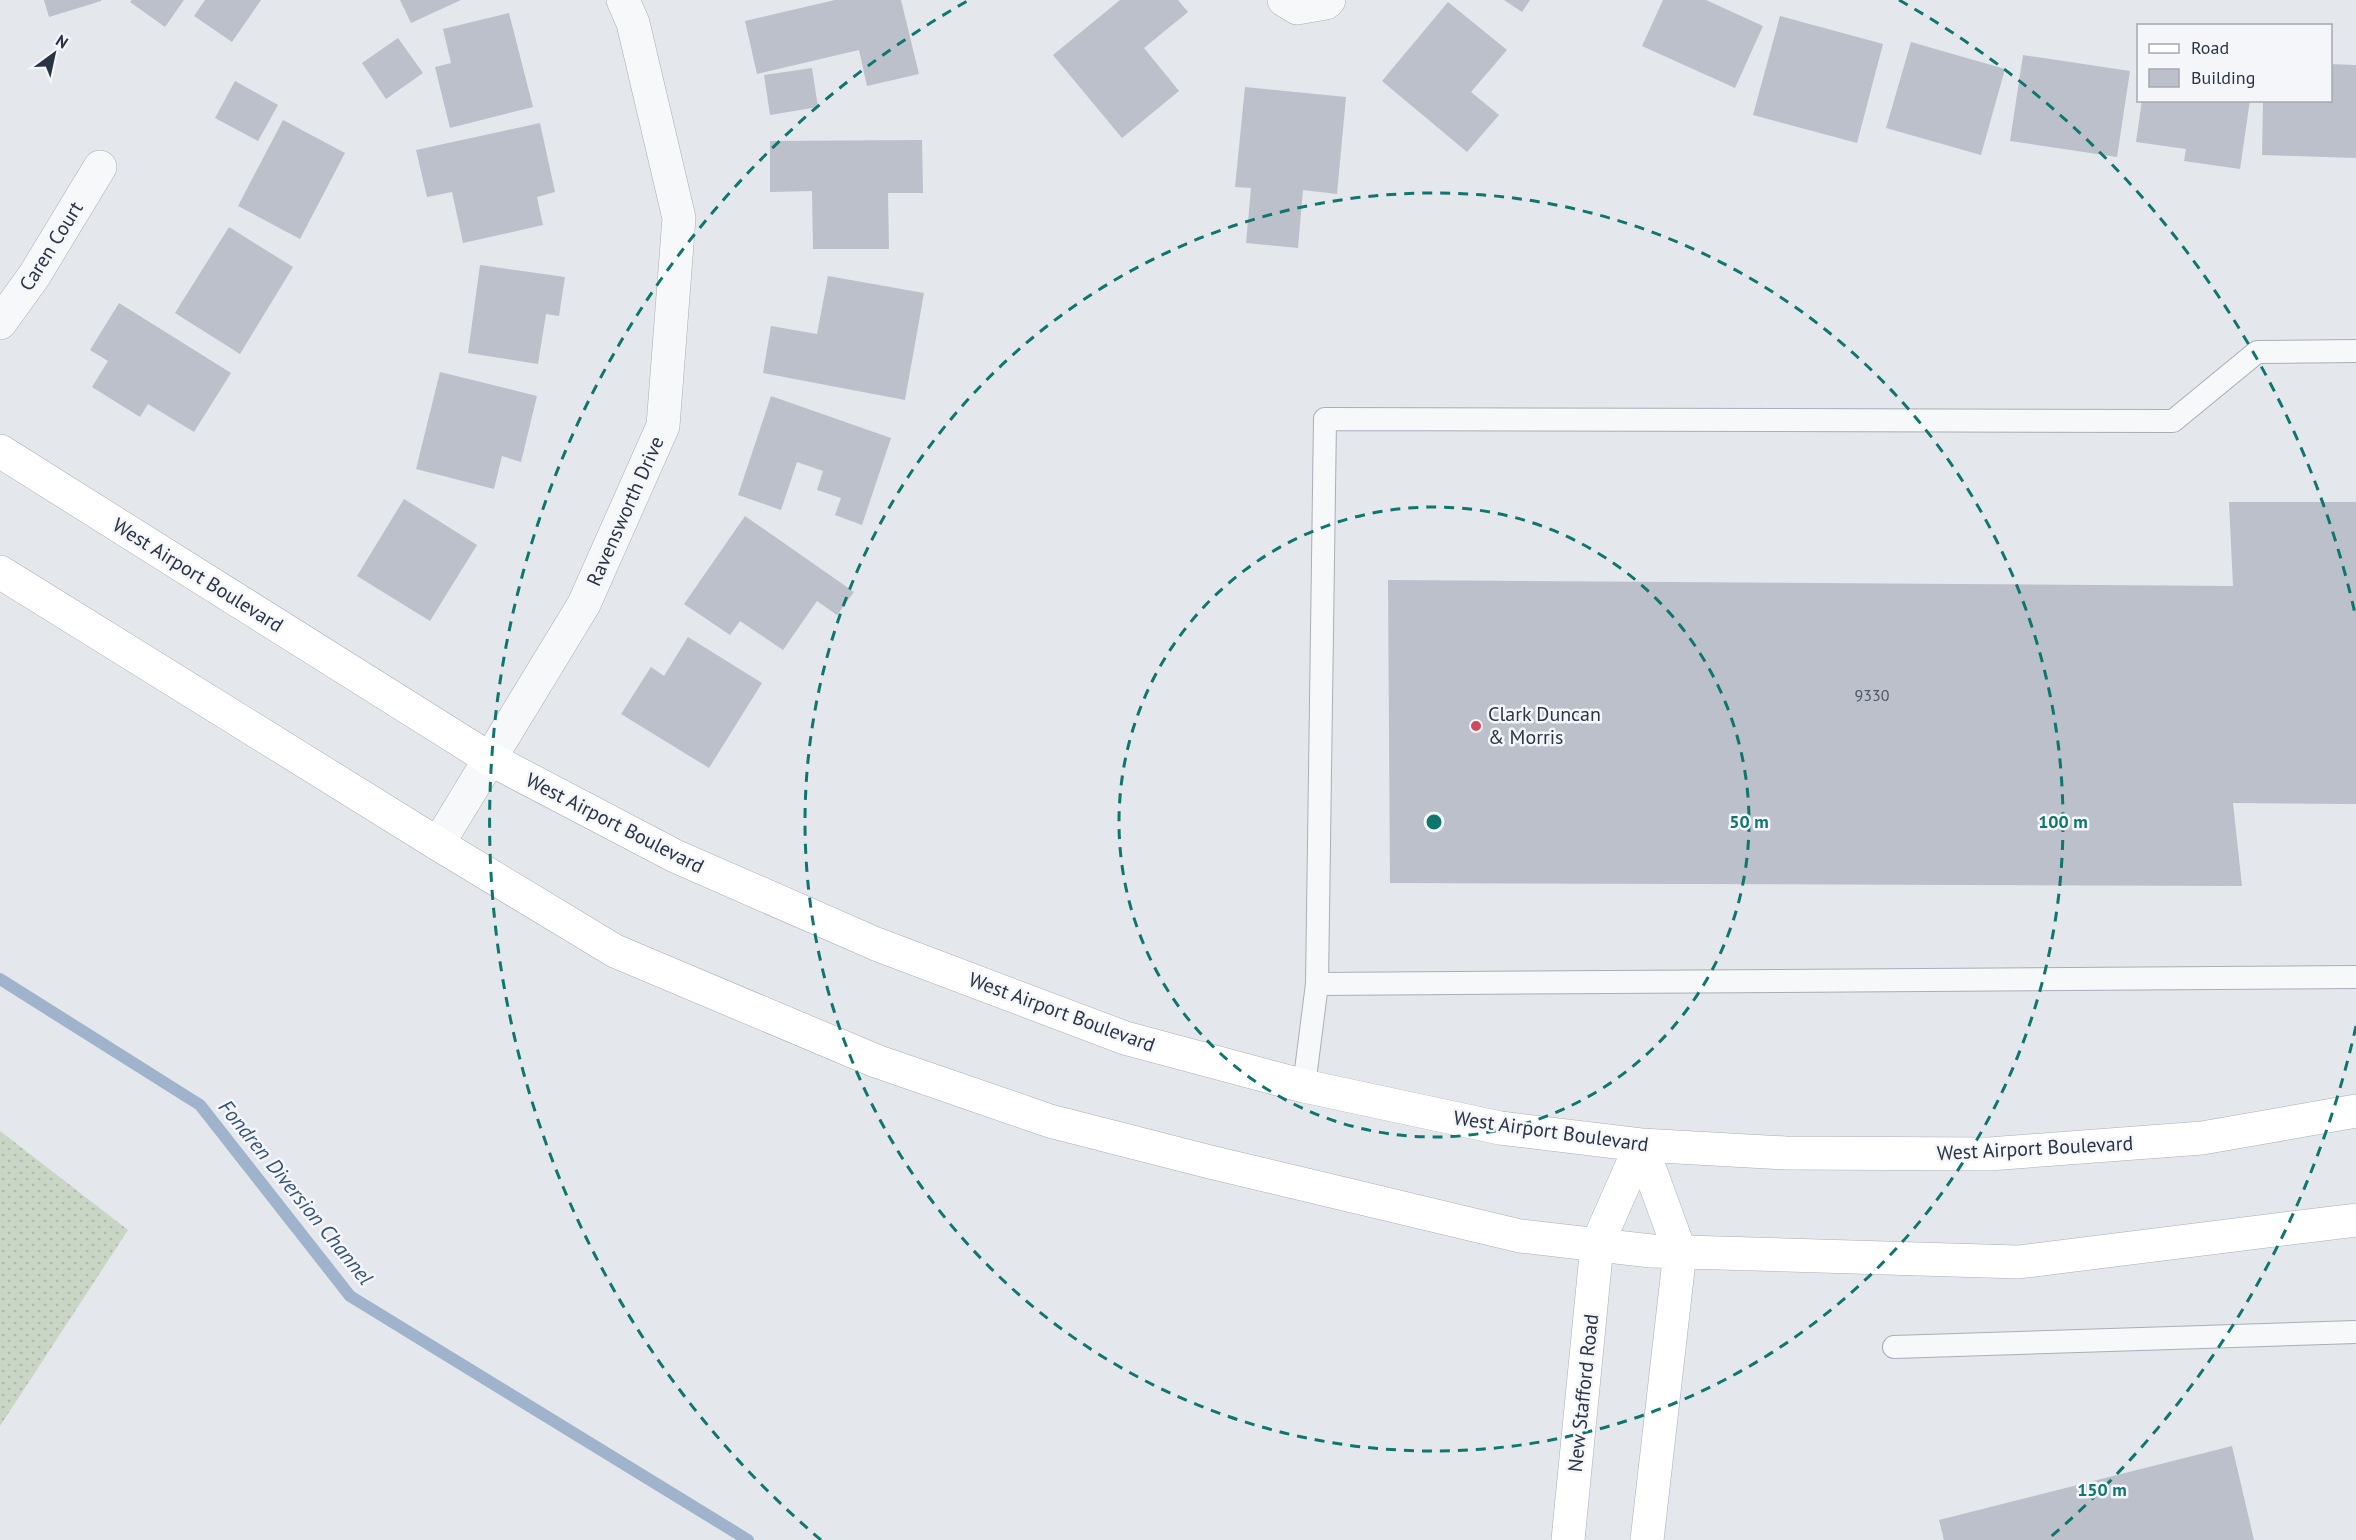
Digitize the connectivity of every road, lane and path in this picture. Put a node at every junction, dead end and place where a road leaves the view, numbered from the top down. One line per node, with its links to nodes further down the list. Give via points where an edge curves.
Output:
1 (623, 0): 9 (street, Ravensworth Drive, via 633,23 679,218 663,426 584,604)
2 (1284, 0): 3 (street, via 1298,8)
3 (1329, 0)
4 (100, 167): 5 (street, Caren Court, via 34,276)
5 (0, 323)
6 (2356, 351): 12 (lane, via 2257,352 2173,421 1325,419)
7 (0, 451): 9 (main road, West Airport Boulevard)
8 (0, 572): 10 (main road)
9 (490, 759): 10 (street, Ravensworth Drive); 13 (main road, West Airport Boulevard, via 675,856 876,944 1125,1038)
10 (438, 844): 17 (main road, via 615,951 876,1061 1050,1121 1209,1162 1520,1236)
11 (2356, 977): 12 (lane)
12 (1317, 984): 13 (lane)
13 (1304, 1086): 15 (main road, West Airport Boulevard, via 1500,1128)
14 (2356, 1111): 15 (main road, West Airport Boulevard, via 2202,1138 1989,1154 1786,1153)
15 (1641, 1145): 17 (main road, New Stafford Road); 18 (main road)
16 (2356, 1220): 18 (main road, via 2018,1262)
17 (1597, 1245): 18 (main road); 21 (main road, New Stafford Road)
18 (1680, 1252): 22 (main road)
19 (2356, 1332): 20 (lane)
20 (1894, 1347)
21 (1568, 1540)
22 (1647, 1540)

